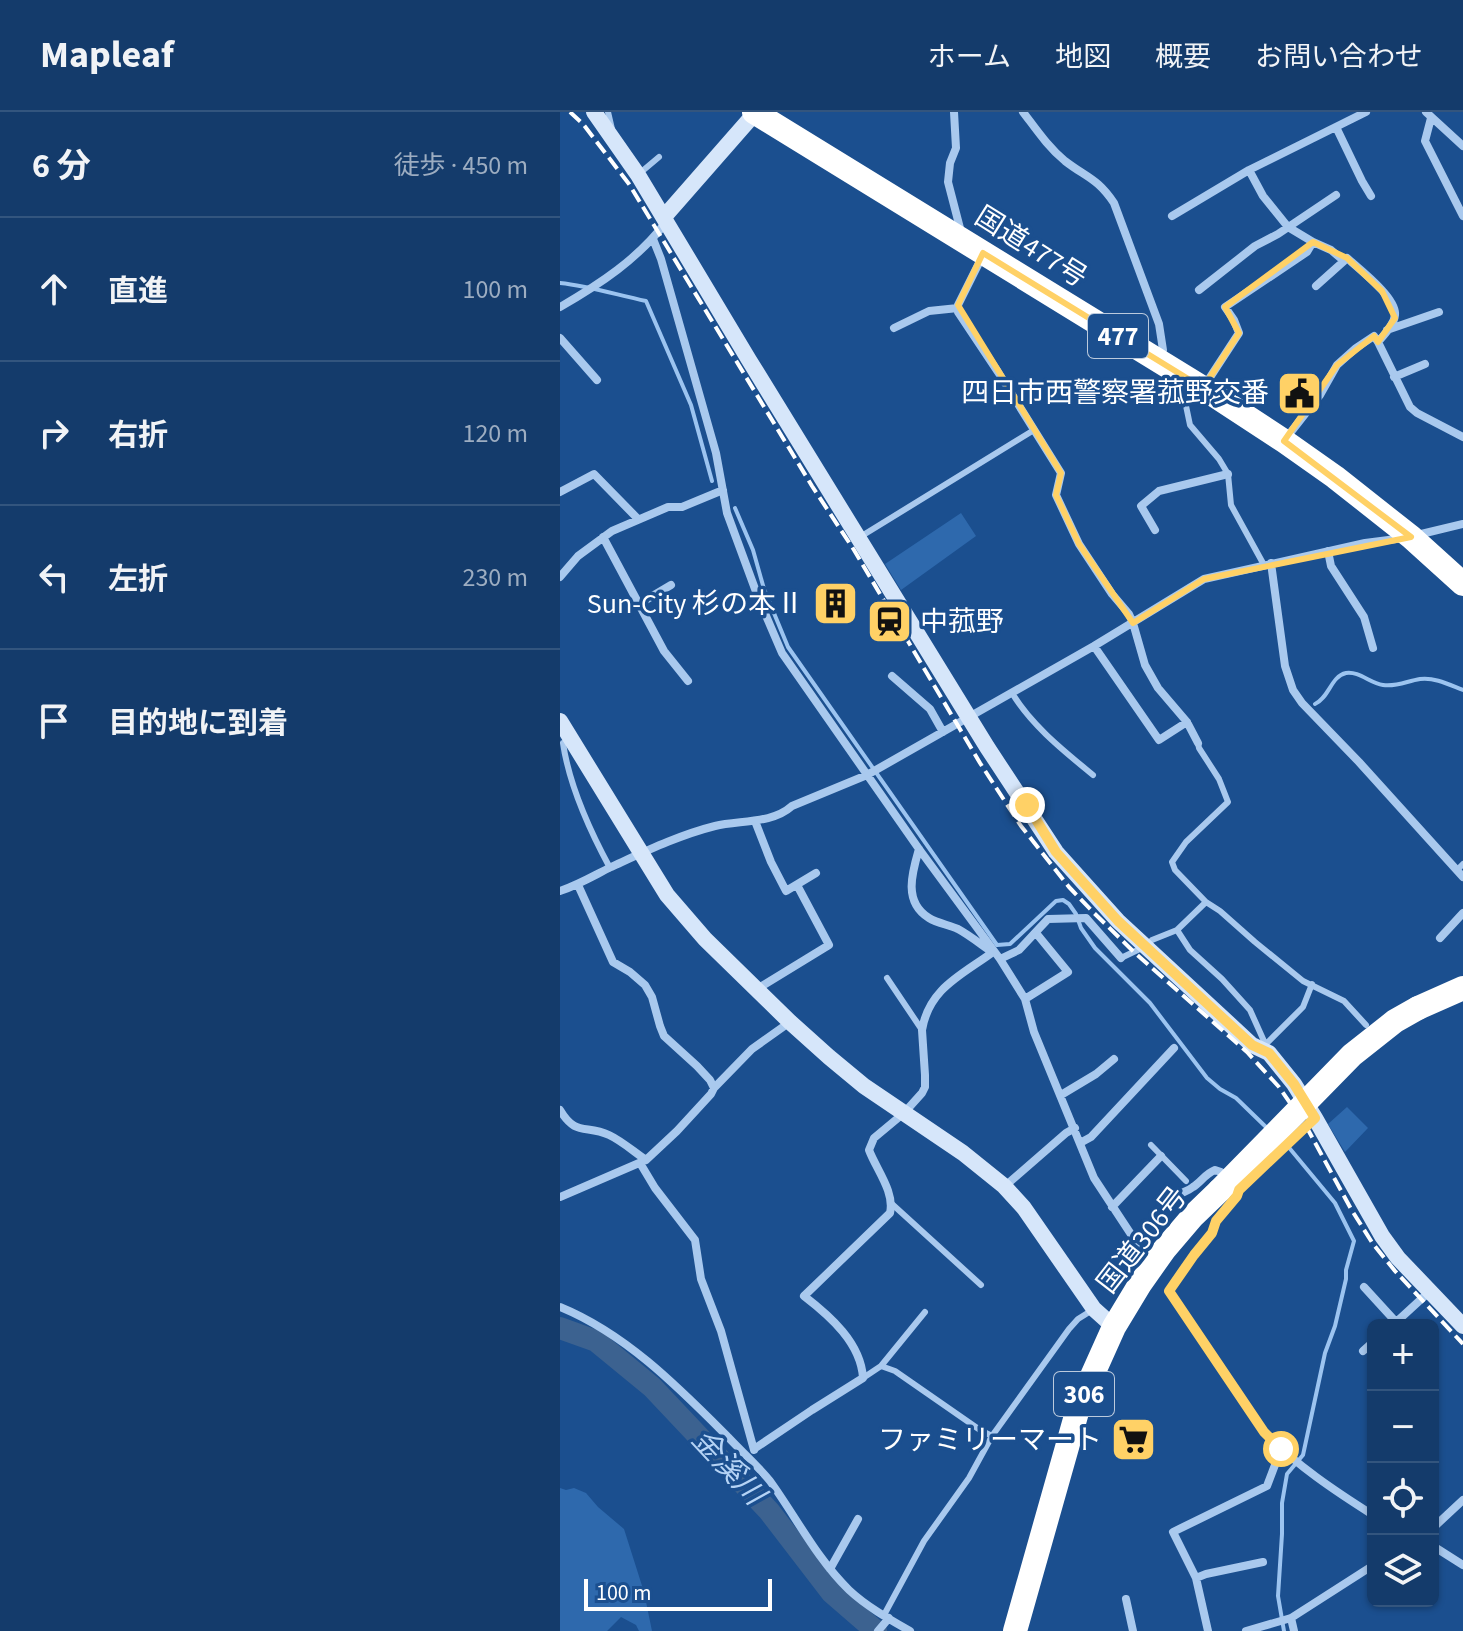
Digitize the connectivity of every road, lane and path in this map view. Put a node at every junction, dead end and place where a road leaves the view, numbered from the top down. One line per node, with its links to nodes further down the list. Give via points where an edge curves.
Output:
1 (594, 112): 9 (street)
2 (608, 112): 9 (lane)
3 (755, 112): 18 (street); 20 (highway, 国道477号 / 477)
4 (954, 112): 20 (street, via 956,148 948,182)
5 (1023, 112): 34 (street, via 1050,147 1104,188 1114,203 1159,324 1163,350)
6 (1366, 112): 8 (street)
7 (1429, 115): 10 (street); 17 (street, via 1425,141)
8 (1336, 127): 12 (street); 15 (street)
9 (615, 140): 13 (street)
10 (1463, 146)
11 (659, 157): 13 (lane)
12 (1249, 170): 16 (street); 19 (street)
13 (638, 175): 18 (street)
14 (1336, 195): 19 (street)
15 (1371, 196)
16 (1172, 216)
17 (1463, 216)
18 (665, 219): 21 (street); 49 (street)
19 (1288, 227): 22 (street); 26 (street)
20 (960, 238): 23 (highway, 国道477号 / 477)
21 (653, 239): 27 (street); 43 (street, via 699,388)
22 (1313, 242): 24 (street); 38 (street, via 1307,252 1225,307 1239,333)
23 (983, 253): 28 (street); 34 (highway, 国道477号 / 477)
24 (1344, 261): 25 (street); 31 (street, via 1347,258 1373,281 1392,304 1395,318)
25 (1316, 286)
26 (1199, 290)
27 (560, 307)
28 (958, 308): 30 (street, via 929,311); 39 (street)
29 (1439, 312): 31 (street)
30 (894, 328)
31 (1387, 330): 33 (street)
32 (560, 338): 37 (street)
33 (1378, 342): 36 (street); 41 (street, via 1374,336 1337,365)
34 (1157, 360): 38 (highway, 国道477号 / 477)
35 (1425, 364): 36 (street)
36 (1394, 377): 40 (street, via 1410,407)
37 (597, 380)
38 (1195, 383): 41 (highway, 国道477号 / 477); 42 (lane, via 1185,401 1190,425)
39 (1034, 430): 49 (lane); 57 (street, via 1061,473 1056,495 1079,544)
40 (1463, 437)
41 (1284, 441): 50 (highway, 国道477号 / 477)
42 (1228, 474): 47 (street, via 1159,491 1141,506); 52 (lane, via 1231,505)
43 (723, 490): 45 (street); 69 (street, via 727,513 782,653)
44 (560, 492): 45 (street, via 594,474)
45 (638, 519): 48 (street)
46 (1463, 524): 50 (street)
47 (1155, 530)
48 (603, 537): 53 (street); 56 (street)
49 (860, 537): 63 (street)
50 (1411, 537): 51 (street); 54 (highway, 国道477号 / 477)
51 (1328, 551): 52 (street); 59 (street, via 1331,566 1364,617)
52 (1268, 564): 57 (street, via 1204,579); 75 (street, via 1293,690)
53 (560, 577)
54 (1463, 584)
55 (671, 585): 56 (street)
56 (639, 604): 61 (street, via 664,651)
57 (1133, 623): 58 (street); 65 (street, via 1145,665)
58 (1094, 646): 62 (street); 65 (street, via 1159,740)
59 (1373, 648)
60 (892, 676): 66 (street, via 930,709)
61 (688, 681)
62 (1012, 693): 63 (street); 70 (lane, via 1054,743)
63 (970, 717): 66 (street); 85 (street, via 1056,852)
64 (560, 721): 73 (street)
65 (1187, 722): 68 (street)
66 (943, 732): 69 (street)
67 (563, 743): 74 (lane, via 580,801)
68 (1198, 743): 80 (lane, via 1228,802 1172,862)
69 (867, 775): 71 (street); 72 (street)
70 (1093, 775)
71 (755, 821): 73 (street, via 718,825); 78 (street, via 786,891)
72 (919, 849): 86 (street); 86 (street, via 911,886 917,904 928,917 958,929)
73 (641, 854): 74 (street); 91 (street, via 667,895)
74 (610, 868): 77 (street)
75 (1461, 871)
76 (816, 873): 78 (street)
77 (578, 885): 79 (street); 99 (street, via 613,962 645,985 664,1036)
78 (797, 885): 91 (street, via 829,945)
79 (560, 891)
80 (1206, 902): 82 (lane); 89 (lane)
81 (1463, 913): 84 (street)
82 (1177, 930): 85 (lane); 97 (lane, via 1250,1010)
83 (1036, 933): 86 (street, via 1019,950); 87 (street, via 1048,919 1086,918); 92 (street, via 1068,972)
84 (1440, 938)
85 (1146, 946): 87 (lane); 97 (street, via 1252,1045)
86 (997, 956): 92 (street); 95 (street, via 935,996)
87 (1121, 958)
88 (887, 978): 95 (lane)
89 (1312, 984): 94 (lane, via 1344,1001); 97 (lane, via 1303,1007)
90 (1463, 988): 111 (highway, 国道306号 / 306, bridge, via 1395,1021 1352,1055)
91 (756, 989): 93 (street)
92 (1025, 999): 100 (street)
93 (790, 1022): 99 (street, via 752,1049); 102 (street)
94 (1366, 1025)
95 (922, 1030): 102 (street, via 925,1087)
96 (1174, 1048): 105 (street)
97 (1268, 1049): 103 (street)
98 (1114, 1059): 100 (street)
99 (714, 1088): 108 (street)
100 (1061, 1095): 104 (street)
101 (560, 1110): 108 (street, via 576,1127 608,1134)
102 (904, 1113): 110 (street); 113 (street, via 874,1138 869,1150)
103 (1315, 1118): 111 (street); 119 (street, via 1382,1236)
104 (1075, 1128): 105 (street); 110 (street)
105 (1080, 1143): 114 (street)
106 (1151, 1145): 107 (lane)
107 (1161, 1156): 109 (lane); 114 (street)
108 (643, 1162): 112 (street); 132 (street, via 655,1188 695,1240 701,1279)
109 (1186, 1181)
110 (1004, 1186): 121 (street)
111 (1229, 1190): 115 (street, via 1221,1172 1208,1173 1175,1197); 126 (highway, 国道306号 / 306, via 1193,1216 1164,1250); 133 (street, via 1237,1196 1169,1291 1264,1432)
112 (560, 1197)
113 (892, 1204): 117 (lane); 130 (street, via 890,1213 804,1296 838,1325 857,1355)
114 (1112, 1207): 115 (street)
115 (1136, 1242): 116 (street)
116 (1142, 1251)
117 (981, 1285)
118 (1364, 1287): 123 (street)
119 (1429, 1292): 124 (street); 125 (street)
120 (560, 1307): 134 (street, via 641,1354)
121 (1094, 1309): 126 (street); 131 (lane, via 1069,1329)
122 (925, 1312): 129 (lane)
123 (1390, 1319)
124 (1399, 1319)
125 (1463, 1326)
126 (1114, 1327): 150 (highway, 国道306号 / 306, via 1079,1405)
127 (1367, 1347): 128 (street)
128 (1363, 1351)
129 (881, 1366): 130 (lane); 131 (lane)
130 (863, 1378): 132 (street)
131 (992, 1436): 146 (lane, via 964,1487 924,1541)
132 (754, 1449): 134 (street)
133 (1281, 1449): 136 (street); 144 (street, via 1267,1486 1173,1532)
134 (752, 1459): 142 (street)
135 (1463, 1500): 138 (street)
136 (1367, 1511)
137 (858, 1519): 142 (street)
138 (1439, 1522)
139 (1439, 1550): 141 (street)
140 (1263, 1562): 144 (street)
141 (1463, 1565)
142 (830, 1569): 146 (street)
143 (1367, 1569): 147 (street)
144 (1196, 1578): 152 (street)
145 (1126, 1599): 151 (street)
146 (886, 1619): 148 (street); 149 (street)
147 (1289, 1619): 153 (street); 154 (street)
148 (878, 1631)
149 (910, 1631)
150 (1015, 1631)
151 (1133, 1631)
152 (1208, 1631)
153 (1246, 1631)
154 (1294, 1631)

